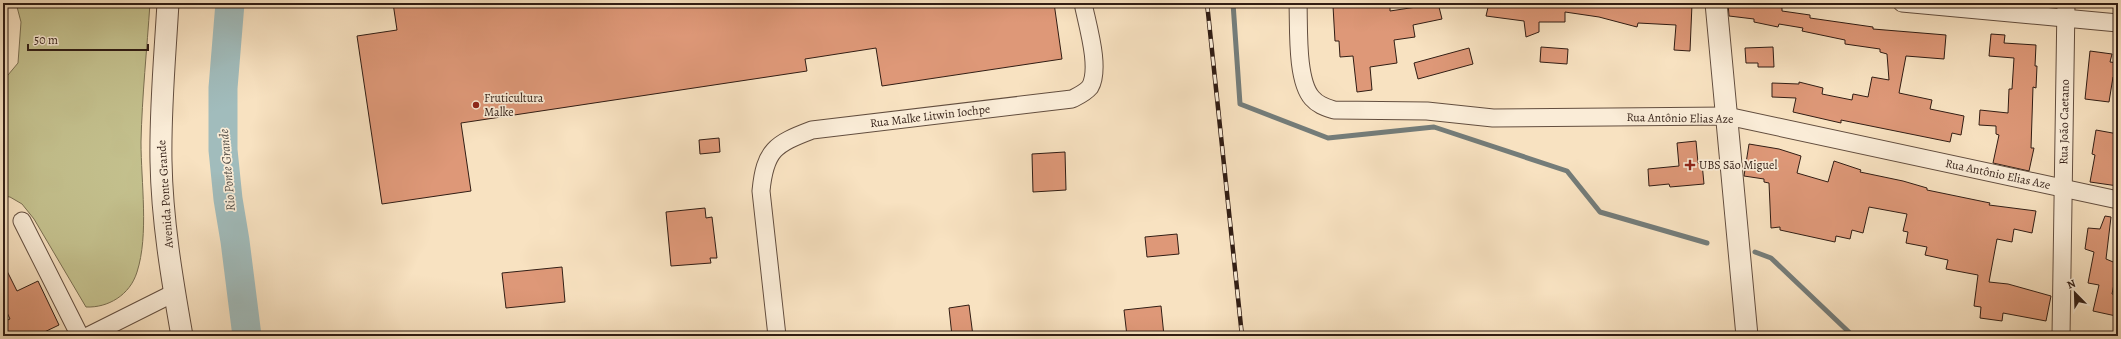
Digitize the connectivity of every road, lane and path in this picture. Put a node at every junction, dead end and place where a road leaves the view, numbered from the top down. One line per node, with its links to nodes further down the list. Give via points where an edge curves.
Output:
1 (168, 3): 12 (street, Avenida Ponte Grande, via 161,162)
2 (1083, 3): 16 (street, Rua Malke Litwin Iochpe, via 1094,61 1090,86 1083,94 1072,99 812,130 787,139 772,152 763,168 761,191)
3 (1298, 3): 8 (street, Rua Antônio Elias Aze, via 1302,72 1311,97 1319,105 1334,110 1427,111 1493,118)
4 (1716, 3): 8 (street)
5 (1902, 3): 6 (street)
6 (2066, 11): 7 (street); 9 (street, Rua João Caetano)
7 (2118, 23)
8 (1727, 116): 9 (street, Rua Antônio Elias Aze); 17 (street)
9 (2063, 188): 10 (street, Rua Antônio Elias Aze); 18 (street, Rua João Caetano)
10 (2118, 200)
11 (22, 222): 13 (street)
12 (174, 293): 14 (street); 15 (street, Avenida Ponte Grande)
13 (80, 336)
14 (88, 336)
15 (182, 336)
16 (777, 336)
17 (1747, 336)
18 (2061, 336)

